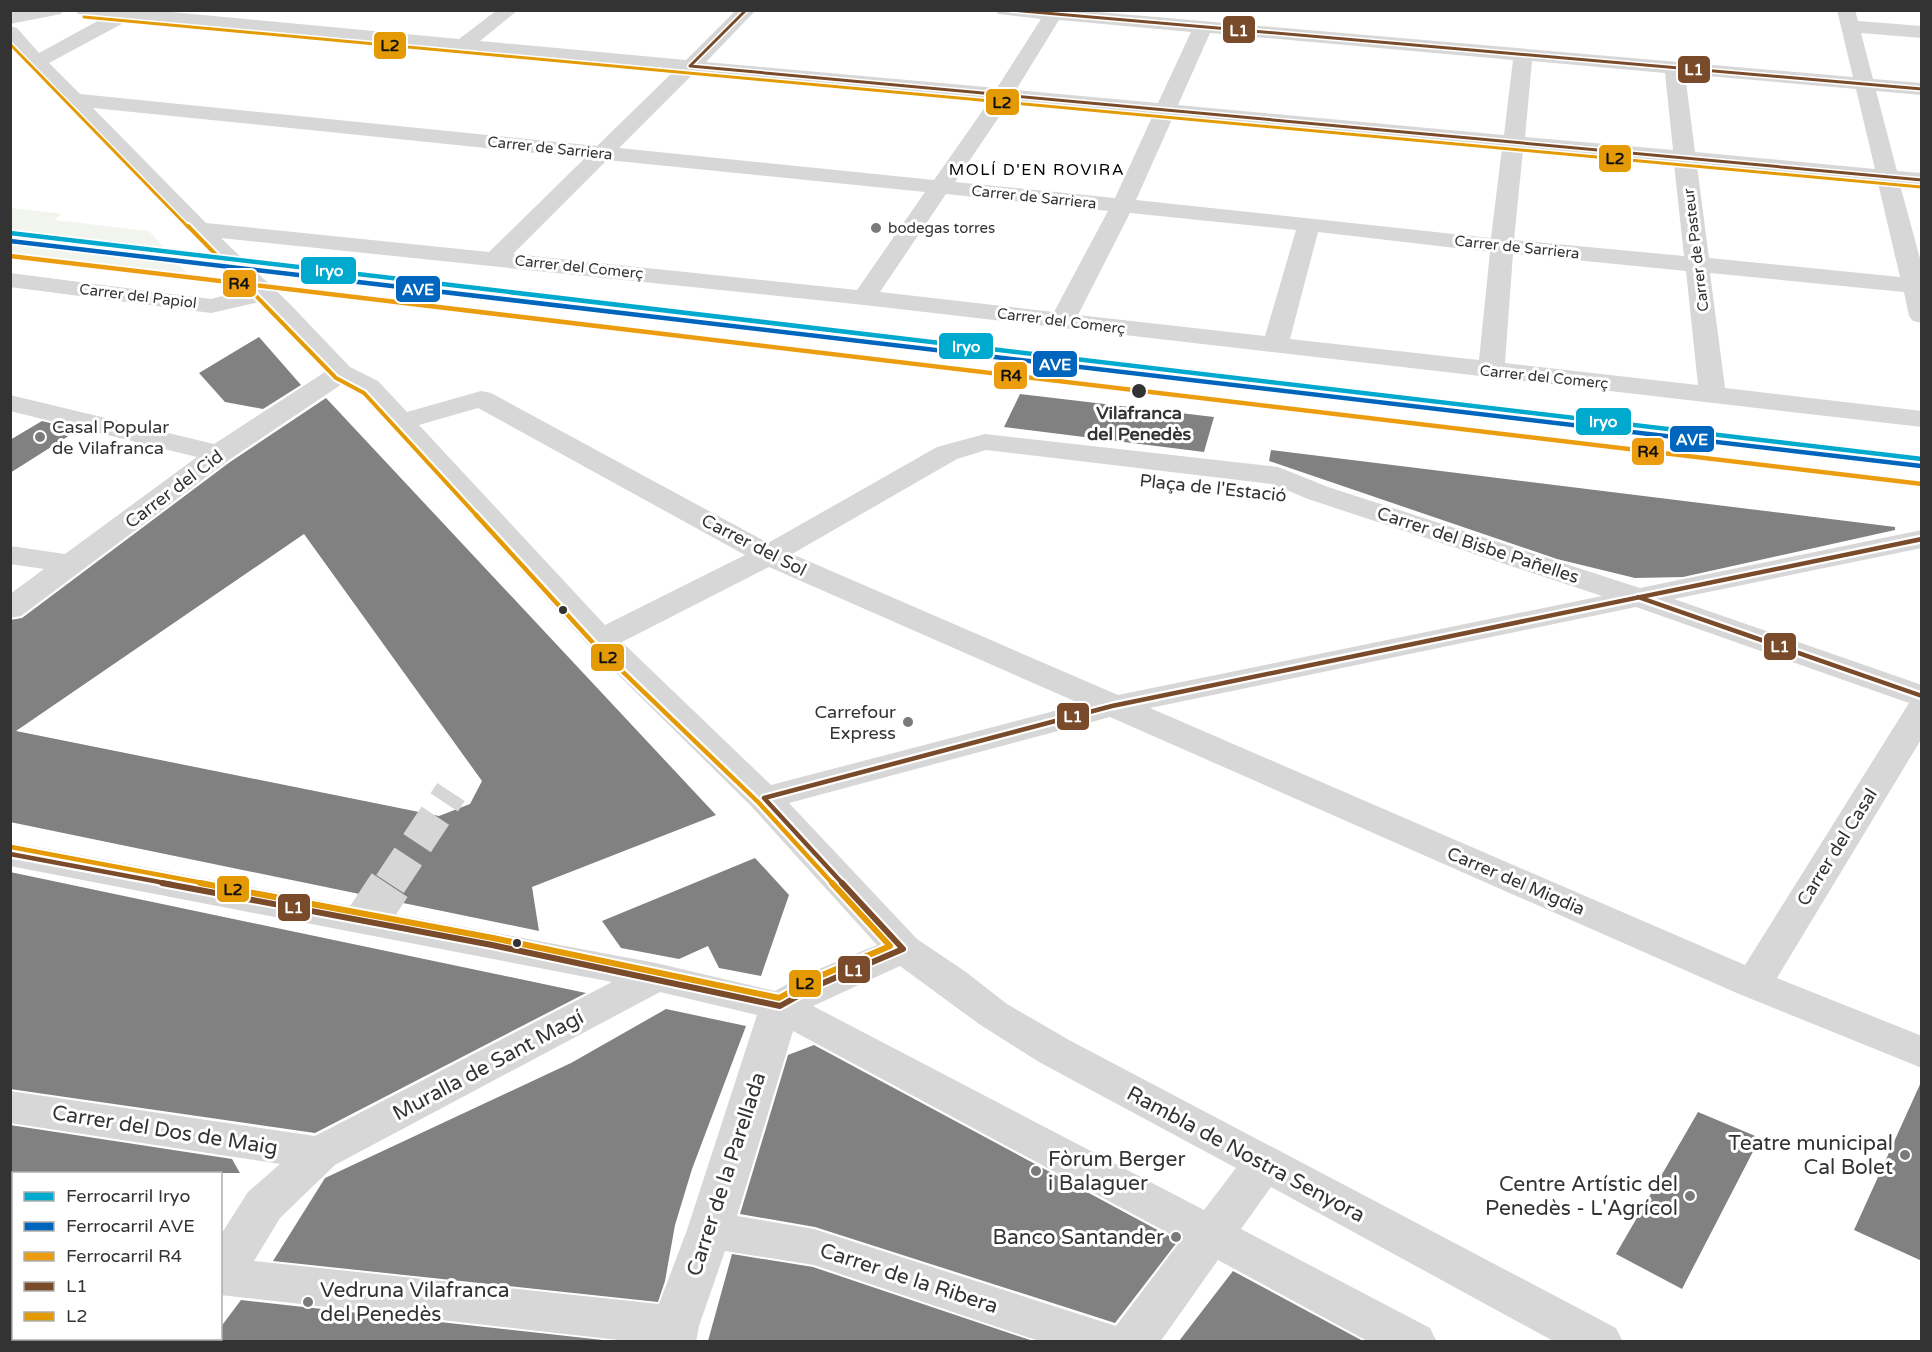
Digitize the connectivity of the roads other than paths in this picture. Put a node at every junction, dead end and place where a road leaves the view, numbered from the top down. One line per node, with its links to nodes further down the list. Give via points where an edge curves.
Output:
1 (54, 10): 10 (street)
2 (84, 10): 6 (street)
3 (509, 10): 15 (street)
4 (747, 10): 18 (street)
5 (1005, 10): 7 (street)
6 (125, 14): 15 (street); 17 (street)
7 (1053, 15): 12 (street); 22 (street)
8 (1290, 16): 11 (street)
9 (1848, 18): 14 (street); 20 (street)
10 (10, 19)
11 (1321, 21)
12 (1203, 27): 16 (street); 24 (street)
13 (11, 33): 17 (street, Rambla de Nostra Senyora)
14 (1922, 33)
15 (464, 45): 18 (street)
16 (1523, 55): 19 (street); 25 (street)
17 (37, 62): 23 (street, Rambla de Nostra Senyora)
18 (690, 66): 22 (street); 26 (street)
19 (1674, 68): 20 (street); 27 (street, Carrer de Pasteur)
20 (1864, 84): 21 (street); 28 (street)
21 (1922, 89)
22 (1003, 95): 24 (street); 30 (street)
23 (74, 100): 26 (street, Carrer de Sarriera); 33 (street, Rambla de Nostra Senyora)
24 (1166, 110): 25 (street); 31 (street)
25 (1515, 142): 27 (street); 34 (street)
26 (603, 153): 30 (street, Carrer de Sarriera); 35 (street)
27 (1685, 158): 28 (street); 36 (street, Carrer de Pasteur)
28 (1887, 177): 29 (street); 38 (street)
29 (1922, 180)
30 (938, 187): 31 (street, Carrer de Sarriera); 40 (street)
31 (1122, 206): 32 (street, Carrer de Sarriera); 42 (street)
32 (1309, 224): 34 (street, Carrer de Sarriera); 43 (street)
33 (201, 229): 35 (street, Carrer del Comerç); 39 (street, Rambla de Nostra Senyora)
34 (1502, 246): 36 (street, Carrer de Sarriera); 44 (street)
35 (496, 258): 40 (street, Carrer del Comerç)
36 (1698, 264): 38 (street, Carrer de Sarriera); 46 (street, Carrer de Pasteur)
37 (10, 280): 39 (street, Carrer del Papiol, via 211,306)
38 (1918, 286): 41 (street)
39 (264, 293): 45 (street, Rambla de Nostra Senyora)
40 (864, 298): 42 (street, Carrer del Comerç)
41 (1922, 316)
42 (1062, 321): 43 (street, Carrer del Comerç)
43 (1275, 346): 44 (street, Carrer del Comerç)
44 (1491, 371): 46 (street, Carrer del Comerç)
45 (341, 373): 49 (street, Rambla de Nostra Senyora, via 369,387); 50 (street, Carrer del Cid)
46 (1713, 396): 48 (street, Carrer del Comerç)
47 (10, 403): 50 (street)
48 (1922, 419)
49 (400, 422): 54 (street, Carrer del Sol, via 481,399); 58 (street, Rambla de Nostra Senyora)
50 (219, 454): 55 (street, Carrer del Cid)
51 (1318, 493): 54 (street, Plaça de l'Estació, via 1280,498 980,462 947,453); 56 (street, Carrer del Bisbe Pañelles)
52 (1922, 539): 56 (street)
53 (10, 555): 55 (street)
54 (768, 555): 58 (street); 60 (street, Carrer del Sol)
55 (73, 564): 57 (street, Carrer del Cid)
56 (1637, 597): 59 (street, Carrer del Bisbe Pañelles); 60 (street)
57 (10, 609)
58 (601, 640): 62 (street, Rambla de Nostra Senyora)
59 (1922, 696)
60 (1112, 706): 62 (street); 66 (street, Carrer del Migdia)
61 (1922, 710): 66 (street, Carrer del Casal)
62 (764, 798): 64 (street, Rambla de Nostra Senyora)
63 (10, 854): 65 (street)
64 (903, 949): 67 (street, via 816,986); 71 (street, Rambla de Nostra Senyora, via 993,1014 1054,1051)
65 (656, 977): 67 (street); 70 (street, Muralla de Sant Magí)
66 (1753, 984): 68 (street, Carrer del Migdia)
67 (780, 1006): 72 (street, Carrer de la Parellada); 73 (street)
68 (1922, 1053)
69 (10, 1107): 70 (street, Carrer del Dos de Maig)
70 (320, 1153): 74 (street, Muralla de Sant Magí, via 264,1204)
71 (1264, 1164): 73 (street); 77 (street, Rambla de Nostra Senyora)
72 (710, 1230): 76 (street, Carrer de la Parellada); 78 (street, Carrer de la Ribera, via 814,1247)
73 (1211, 1234): 79 (street); 80 (street)
74 (222, 1274)
75 (222, 1276): 76 (street)
76 (674, 1334)
77 (1572, 1335)
78 (1104, 1341)
79 (1132, 1341)
80 (1413, 1341)

